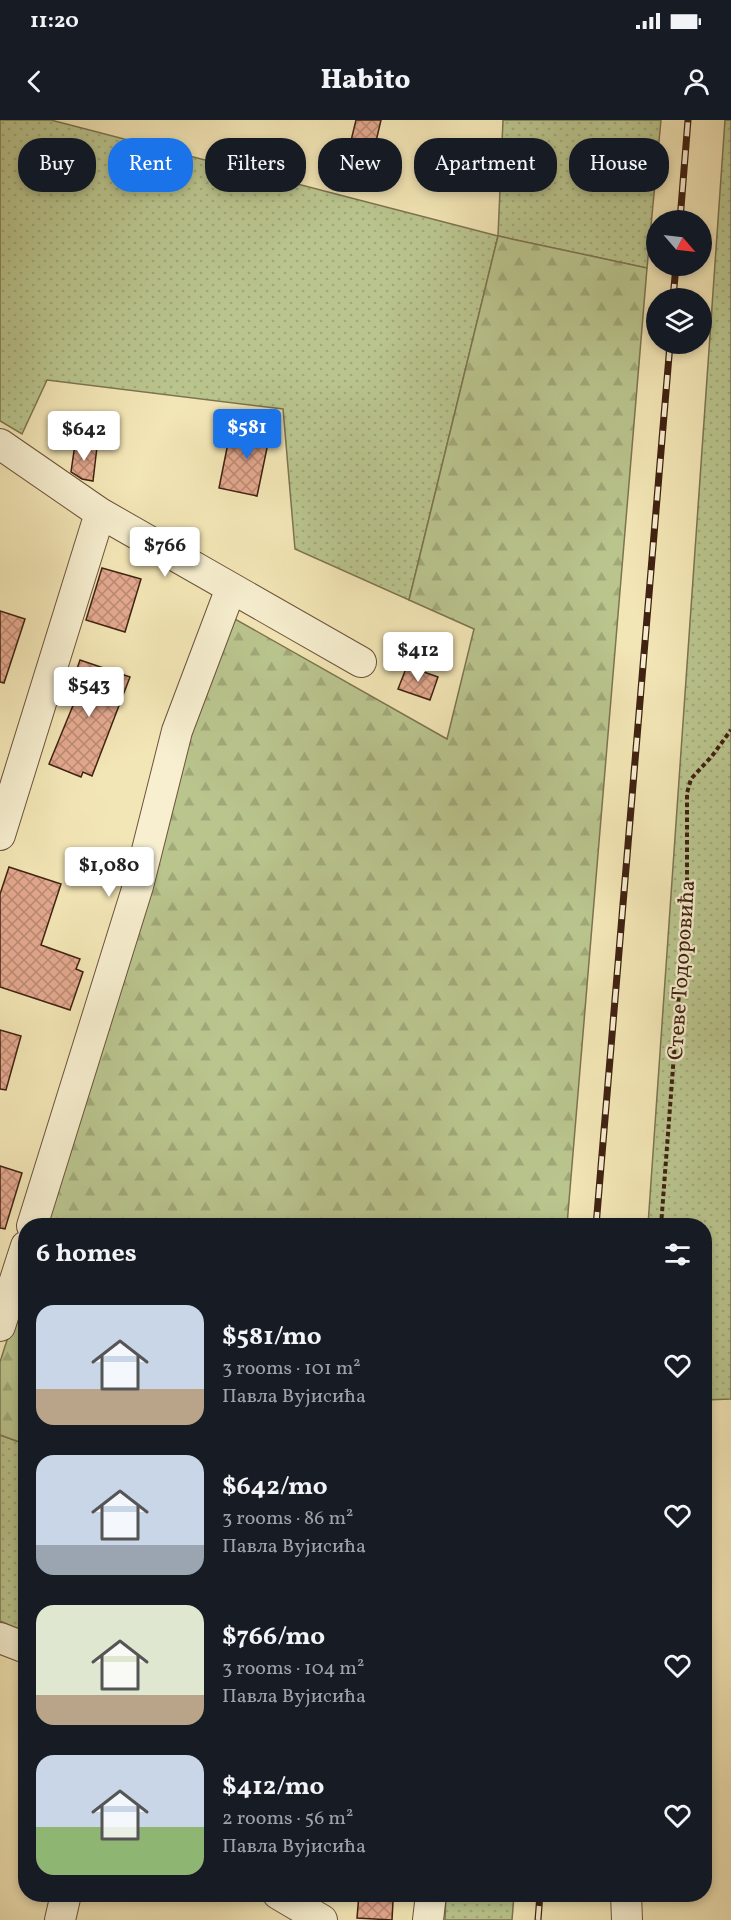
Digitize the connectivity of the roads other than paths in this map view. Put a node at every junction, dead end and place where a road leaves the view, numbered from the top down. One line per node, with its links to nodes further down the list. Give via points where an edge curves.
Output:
1 (0, 444): 2 (street)
2 (100, 513): 3 (street); 5 (street)
3 (231, 588): 4 (street); 6 (street, via 177,731 138,886)
4 (361, 662)
5 (0, 835)
6 (34, 1218)
7 (18, 1271): 8 (street)
8 (0, 1326)
9 (0, 1638): 10 (street)
10 (18, 1645)
11 (64, 1902): 15 (street)
12 (292, 1902): 16 (street)
13 (430, 1902): 17 (street)
14 (626, 1902): 18 (street)
15 (60, 1920)
16 (322, 1920)
17 (428, 1920)
18 (627, 1920)

